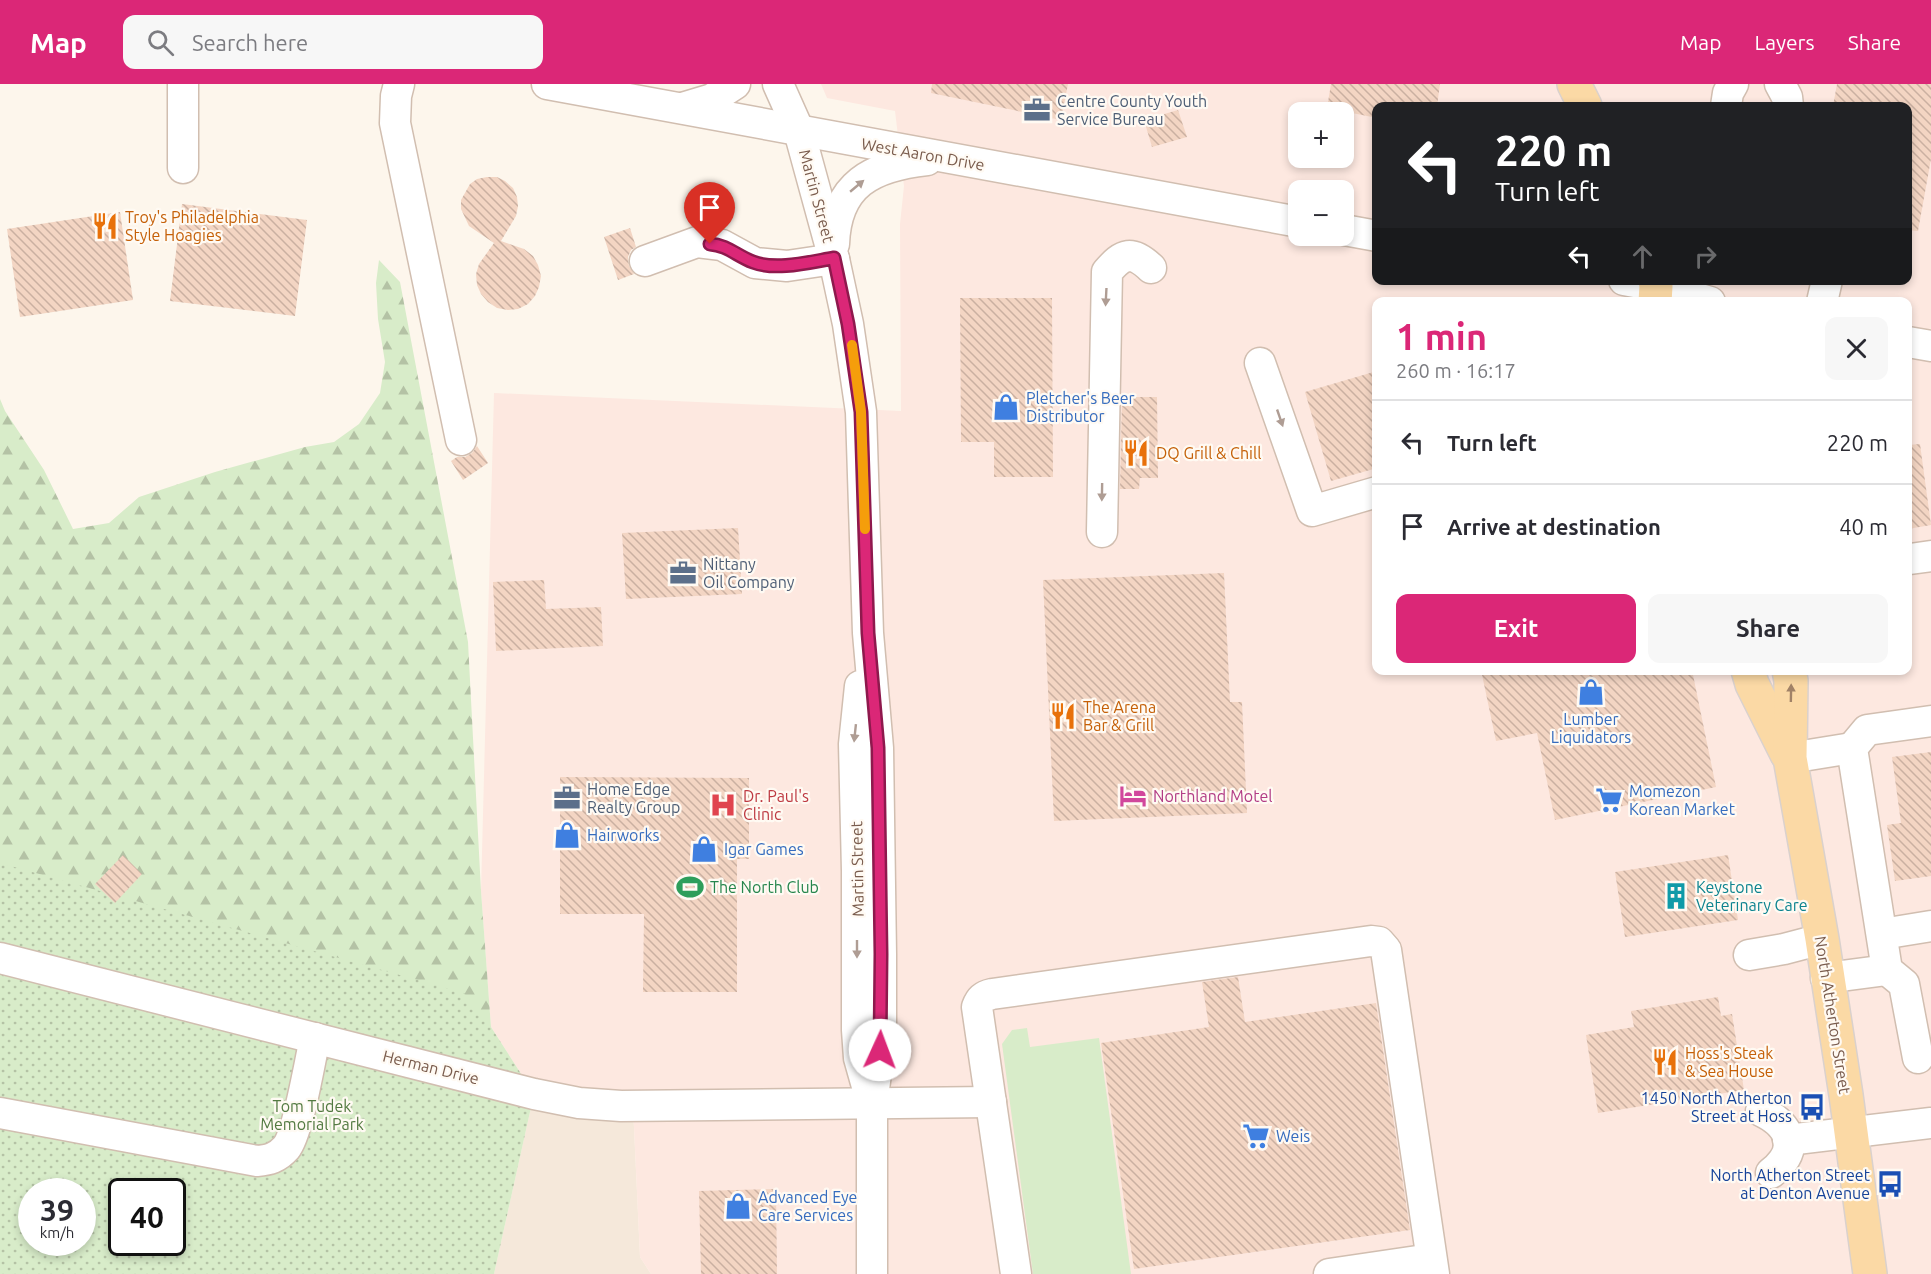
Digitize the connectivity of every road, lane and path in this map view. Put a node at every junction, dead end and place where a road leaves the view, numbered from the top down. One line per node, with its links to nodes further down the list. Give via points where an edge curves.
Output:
1 (183, 84): 15 (street)
2 (399, 84): 28 (street, via 395,123)
3 (548, 84): 12 (street, West Aaron Drive)
4 (735, 84): 12 (street, via 712,99)
5 (778, 84): 13 (street, Martin Street)
6 (1574, 84): 9 (main road)
7 (1733, 84): 10 (street)
8 (1780, 84): 11 (street)
9 (1583, 102)
10 (1727, 102)
11 (1788, 102)
12 (679, 109): 13 (street, West Aaron Drive)
13 (799, 131): 14 (street, West Aaron Drive); 19 (street, Martin Street)
14 (945, 158): 16 (street, West Aaron Drive); 19 (street, one-way to 14, via 838,214 852,188 901,163)
15 (183, 168)
16 (1288, 220)
17 (1354, 232): 18 (street)
18 (1372, 235)
19 (834, 258): 20 (street, via 787,266 754,263 722,245 697,242); 46 (street, Martin Street, via 861,412 868,633 854,744 857,1030)
20 (645, 261)
21 (1151, 268): 30 (street, one-way to 30, via 1139,257 1128,255 1107,272)
22 (1639, 285): 23 (street)
23 (1659, 292): 24 (street)
24 (1684, 297)
25 (1912, 343): 26 (street)
26 (1931, 346)
27 (1260, 363): 29 (street, one-way to 29, via 1312,511)
28 (461, 440)
29 (1372, 493)
30 (1102, 532)
31 (1749, 675): 35 (main road, North Atherton Street)
32 (1790, 675): 35 (main road, North Atherton Street, one-way to 32)
33 (1931, 721): 34 (street, via 1867,730)
34 (1852, 748): 35 (street); 37 (street)
35 (1790, 758): 38 (main road, North Atherton Street)
36 (1931, 926): 37 (street)
37 (1882, 934): 41 (street)
38 (1822, 939): 39 (street); 42 (main road, North Atherton Street)
39 (1749, 955)
40 (0, 958): 43 (street, Herman Drive)
41 (1887, 970): 42 (street); 44 (street, via 1904,984)
42 (1826, 978): 50 (main road, North Atherton Street)
43 (315, 1038): 46 (street, Herman Drive, via 579,1103); 48 (street, via 294,1130 287,1147 273,1159 257,1161)
44 (1918, 1059)
45 (991, 1102): 46 (street, Herman Drive); 53 (street, via 977,1007 985,996 1379,942 1386,950); 55 (street)
46 (872, 1104): 54 (street, Martin Street)
47 (1761, 1111): 51 (street, via 1778,1121)
48 (0, 1113)
49 (1931, 1123): 50 (street)
50 (1851, 1132): 51 (street); 57 (main road, North Atherton Street)
51 (1788, 1140): 52 (street, via 1787,1158)
52 (1771, 1173)
53 (1432, 1267): 56 (street)
54 (872, 1274)
55 (1016, 1274)
56 (1329, 1274)
57 (1869, 1274)

